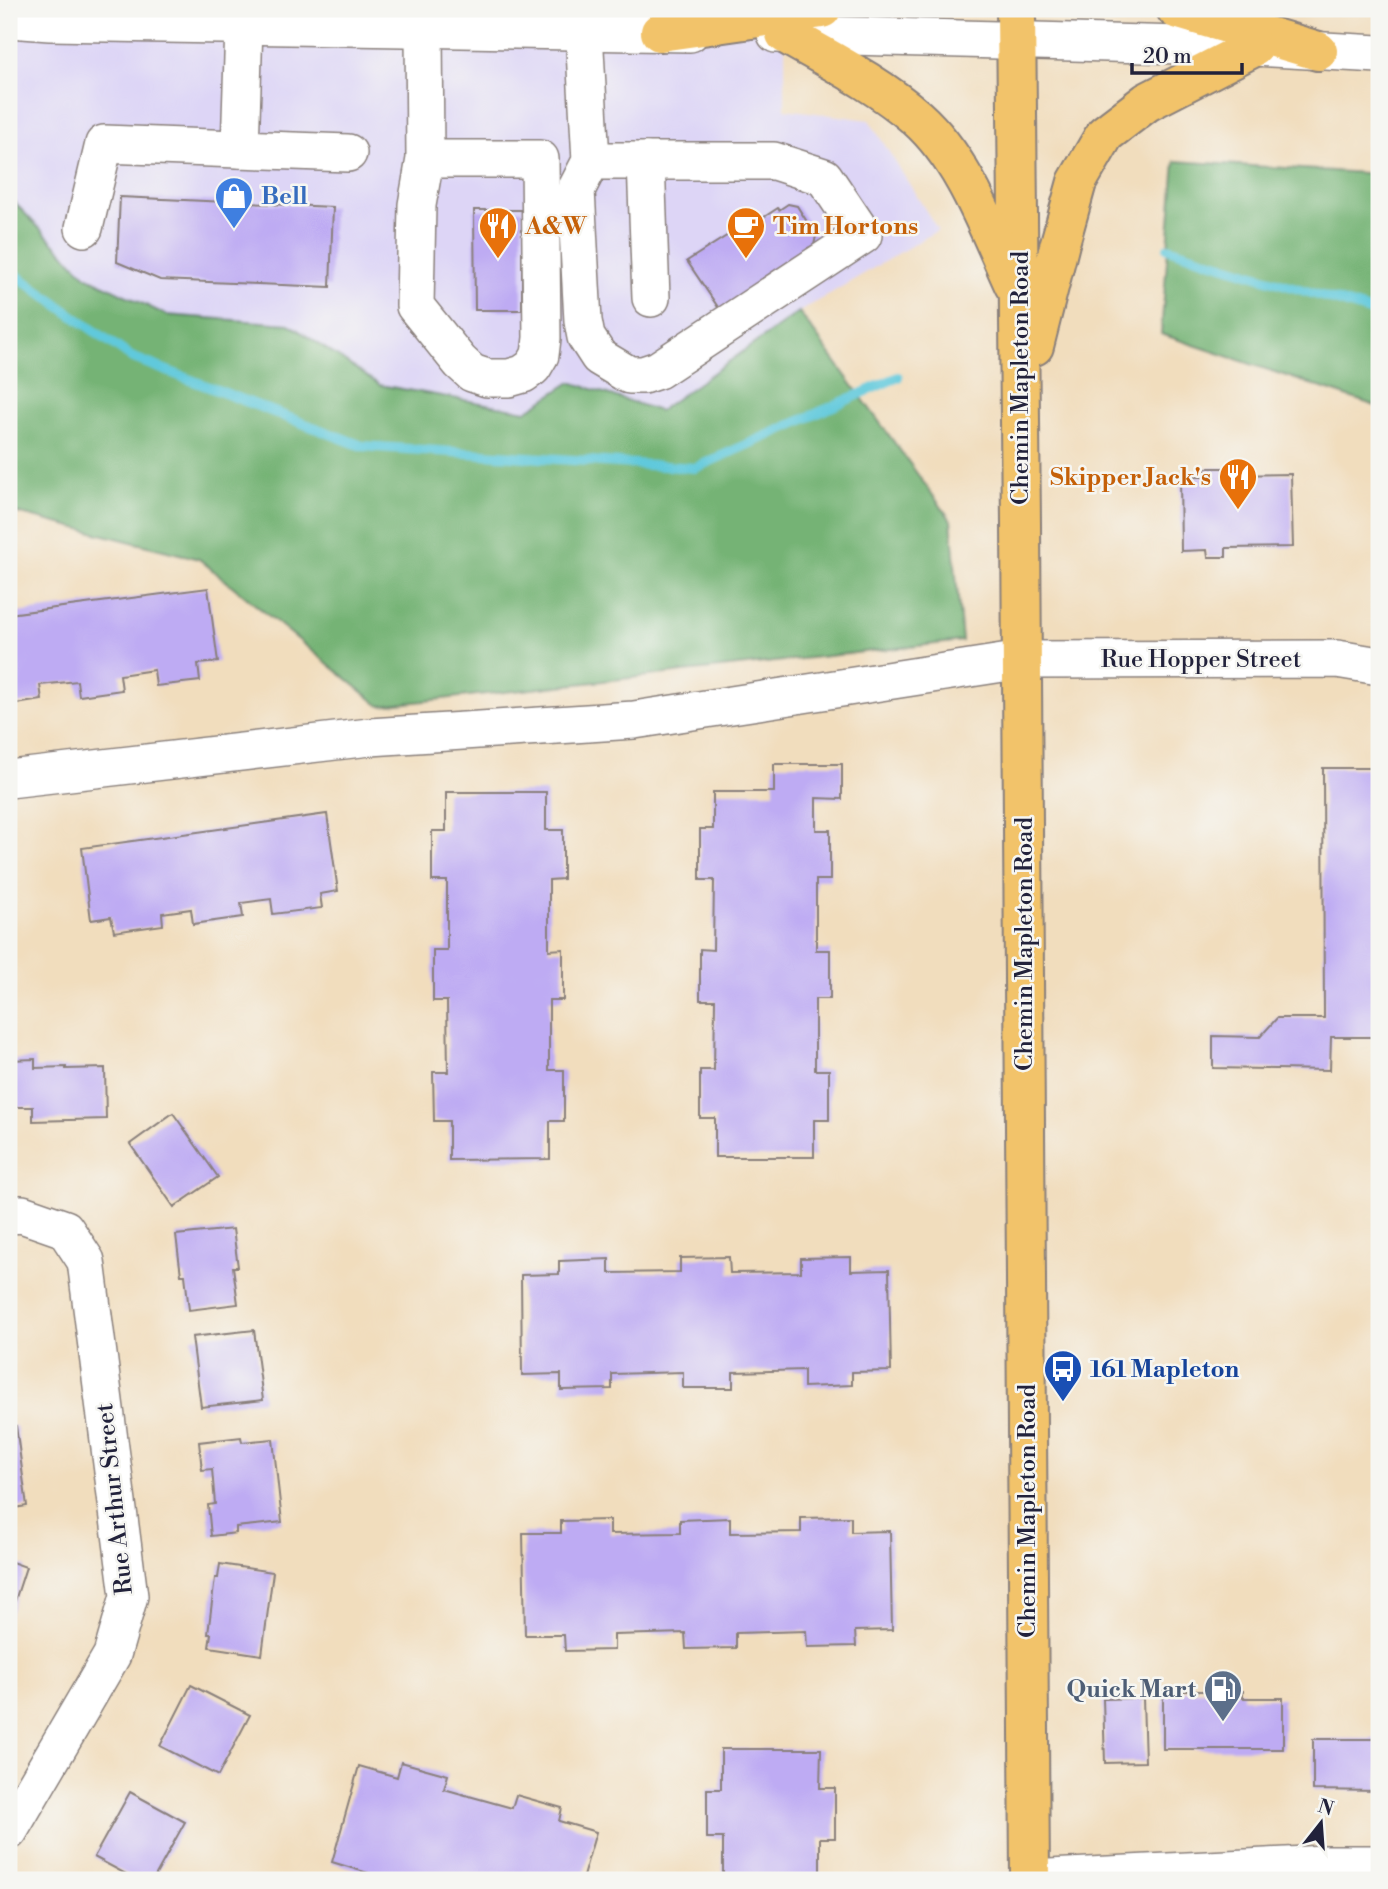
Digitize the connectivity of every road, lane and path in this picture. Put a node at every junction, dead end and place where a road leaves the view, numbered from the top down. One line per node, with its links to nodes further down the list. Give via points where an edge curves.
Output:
1 (822, 9): 4 (main road)
2 (1176, 9): 11 (main road)
3 (9, 19): 8 (street)
4 (766, 20): 5 (main road); 7 (street); 19 (main road, via 866,81 917,119 941,145 967,186)
5 (668, 21): 9 (street)
6 (415, 22): 8 (street); 9 (street); 15 (street)
7 (1017, 24): 10 (street); 19 (main road, Chemin Mapleton Road)
8 (244, 26): 13 (street)
9 (584, 32): 17 (street)
10 (1254, 47): 11 (street); 21 (main road, via 1147,102 1105,134 1077,182)
11 (1318, 51): 12 (street)
12 (1379, 54)
13 (240, 149): 14 (street); 18 (street, via 104,144)
14 (348, 153)
15 (425, 159): 15 (street, via 416,205 415,306 472,373 487,378 523,374 540,355 542,338 540,159)
16 (646, 161): 17 (street); 17 (street, via 774,161 824,177 863,235 658,370 629,375 599,358 586,337 583,321 576,190); 20 (street)
17 (591, 162)
18 (84, 228)
19 (1020, 297): 21 (main road, Chemin Mapleton Road)
20 (651, 298)
21 (1020, 403): 22 (main road, Chemin Mapleton Road)
22 (1022, 660): 23 (street, Rue Hopper Street, via 1336,659); 24 (street, Rue Hopper Street, via 635,720 370,737); 28 (main road, Chemin Mapleton Road)
23 (1379, 666)
24 (9, 779)
25 (9, 1215): 26 (street, Rue Arthur Street, via 22,1213 65,1229 86,1261 129,1595 112,1655)
26 (9, 1831)
27 (1379, 1864): 28 (street)
28 (1030, 1880)

